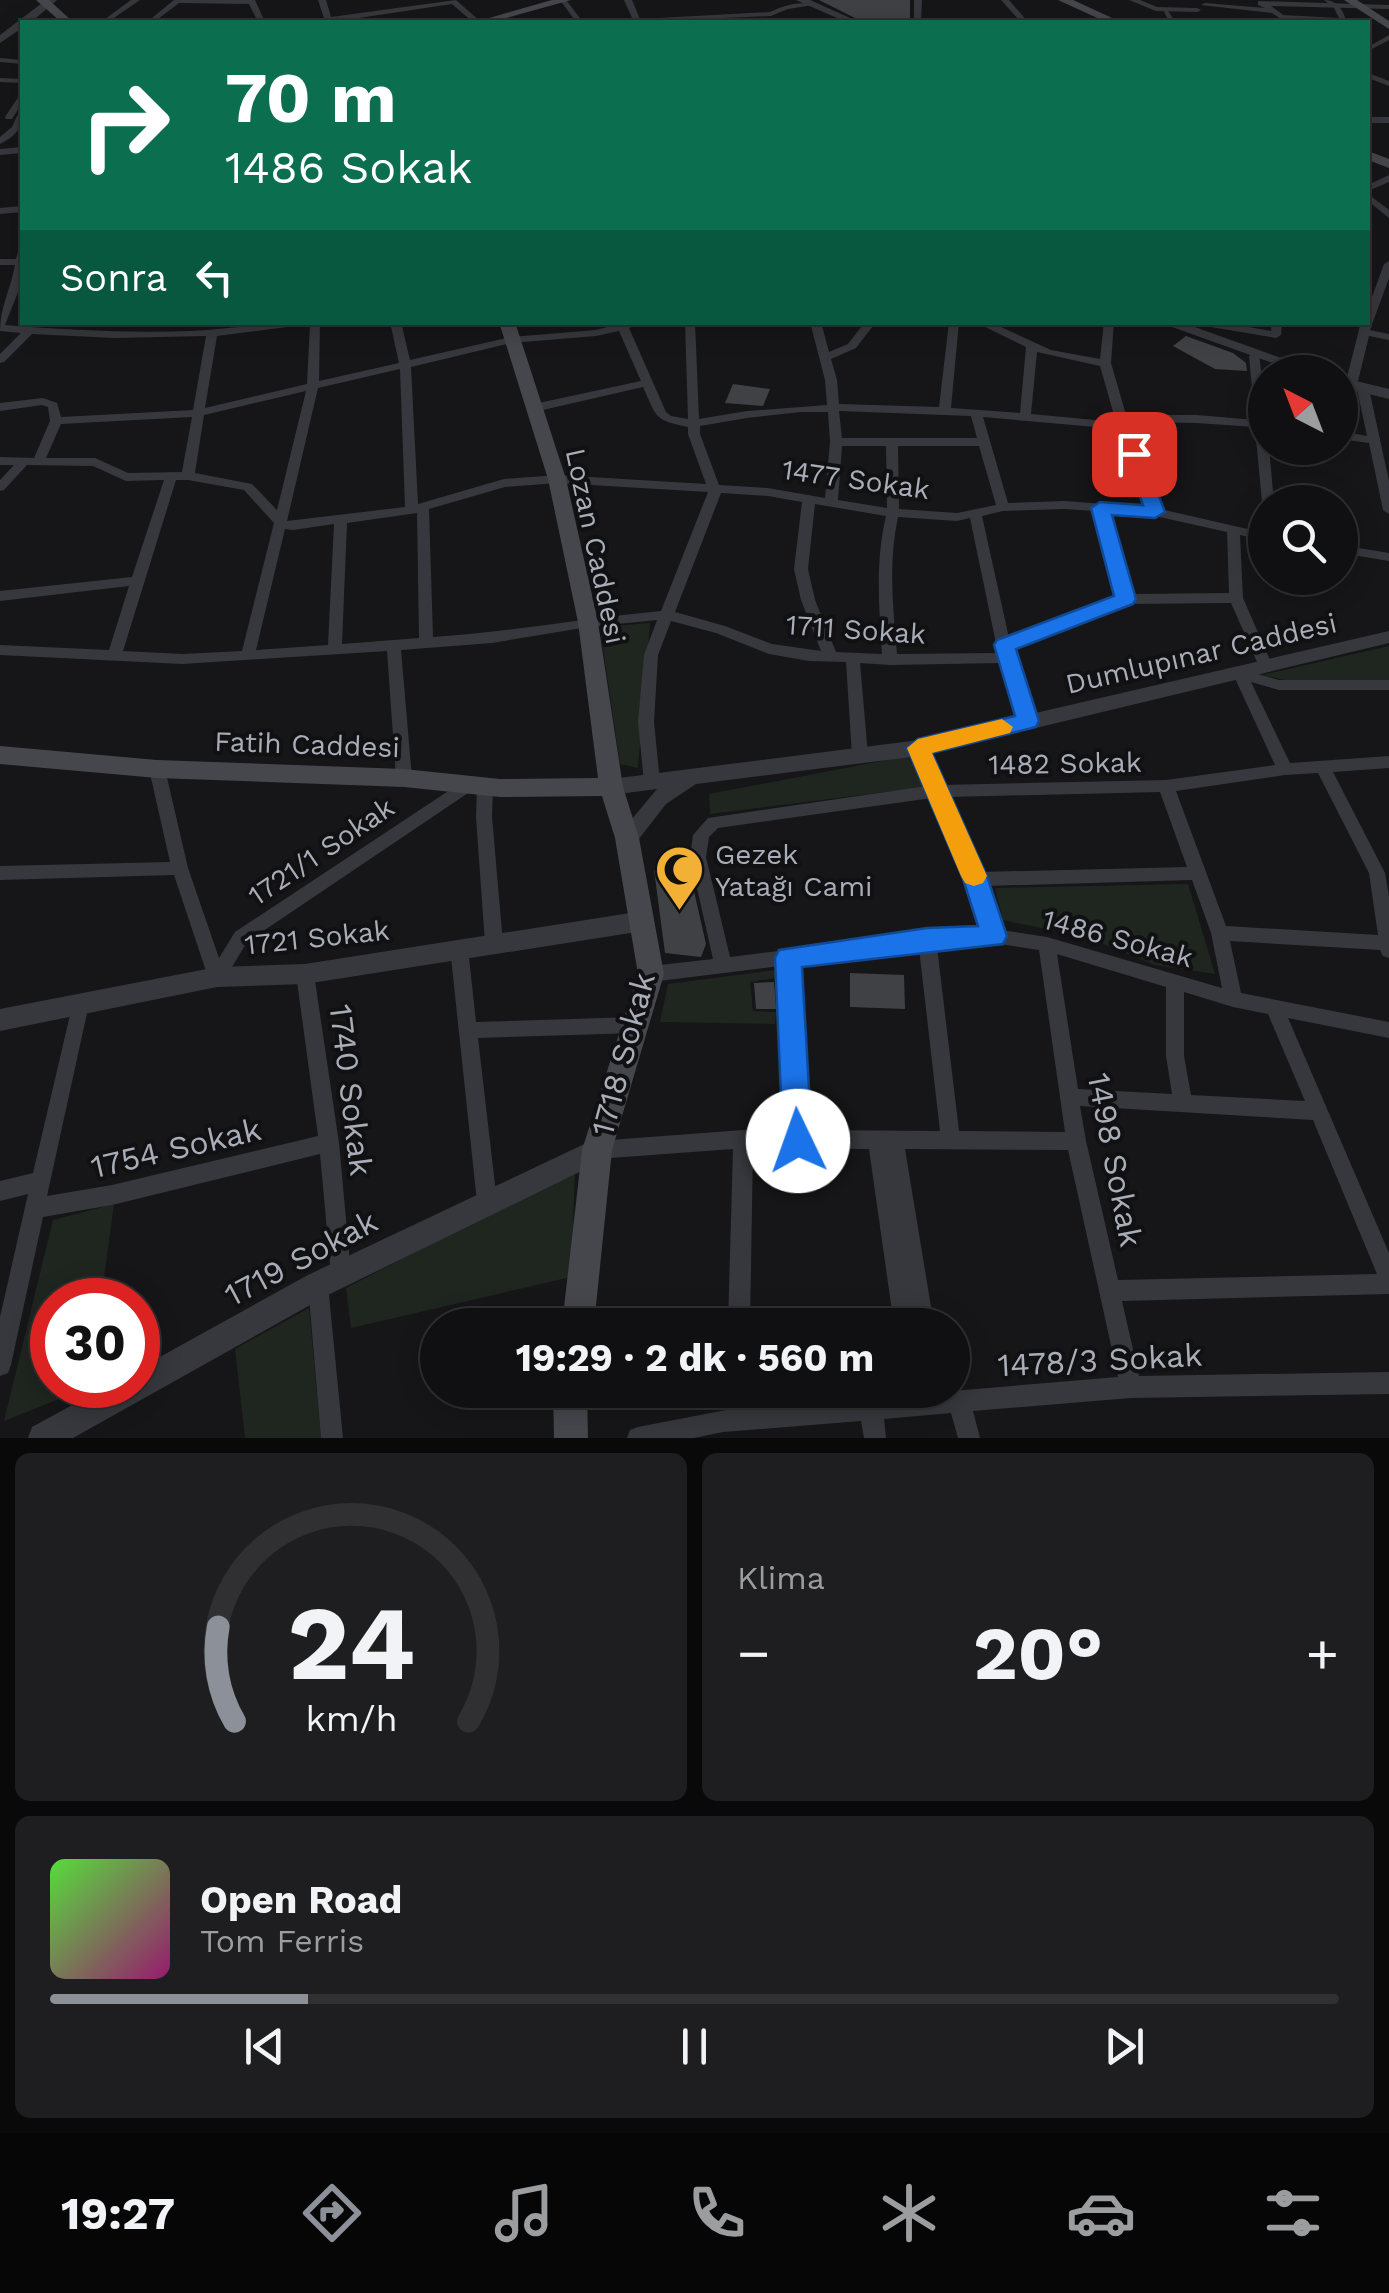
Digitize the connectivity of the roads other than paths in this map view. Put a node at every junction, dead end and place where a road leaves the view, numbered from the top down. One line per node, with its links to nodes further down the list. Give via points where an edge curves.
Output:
1 (136, 0): 21 (street)
2 (564, 0): 25 (main road)
3 (1005, 0): 28 (street)
4 (1133, 0): 16 (street)
5 (47, 1): 20 (street)
6 (250, 1): 22 (street, via 172,2)
7 (452, 1): 23 (street); 24 (street)
8 (1072, 1): 29 (main road)
9 (805, 2): 17 (street, via 771,14); 27 (street)
10 (1259, 2): 11 (street); 18 (street)
11 (1330, 2): 12 (street)
12 (1352, 2): 15 (street); 32 (main road)
13 (698, 4): 19 (street)
14 (1203, 5): 16 (street); 18 (street)
15 (1389, 6)
16 (1165, 10): 30 (street)
17 (744, 14): 19 (street); 26 (street)
18 (1282, 17): 31 (street)
19 (704, 19)
20 (26, 20)
21 (107, 20)
22 (152, 20)
23 (334, 20)
24 (476, 20)
25 (487, 20)
26 (749, 20)
27 (849, 20)
28 (1023, 20)
29 (1111, 20)
30 (1171, 20)
31 (1328, 20)
32 (1389, 26)
33 (16, 32): 34 (street)
34 (0, 40)
35 (19, 128): 36 (street)
36 (0, 141)
37 (1370, 199): 38 (street)
38 (1389, 215)
39 (1388, 271): 40 (street); 42 (street)
40 (1371, 273)
41 (20, 282): 55 (street)
42 (1370, 315)
43 (265, 325): 58 (street)
44 (315, 325): 71 (street)
45 (396, 325): 68 (street)
46 (634, 325): 59 (street)
47 (690, 325): 84 (street)
48 (817, 325): 66 (street)
49 (870, 325): 66 (street, via 852,346)
50 (954, 325): 78 (street)
51 (986, 325): 63 (street)
52 (1109, 325): 69 (street)
53 (1277, 325): 56 (street, via 1276,335)
54 (1366, 325): 62 (street); 65 (street)
55 (0, 326): 60 (street)
56 (1212, 327): 64 (street)
57 (128, 329): 58 (street); 60 (street)
58 (210, 329): 79 (street)
59 (624, 329): 61 (street); 70 (street)
60 (29, 331): 67 (street)
61 (509, 331): 68 (street); 77 (main road, Lozan Caddesi)
62 (1389, 337)
63 (1032, 347): 69 (street); 81 (street)
64 (1254, 355)
65 (1358, 357)
66 (825, 358): 74 (street)
67 (0, 360)
68 (406, 362): 71 (street); 102 (street)
69 (1105, 362): 83 (street)
70 (645, 383): 77 (street); 84 (street, via 667,419)
71 (313, 386): 79 (street); 108 (street)
72 (1358, 387): 73 (street)
73 (1389, 394)
74 (832, 404): 78 (street); 84 (street); 88 (street)
75 (1358, 404): 87 (street)
76 (0, 407): 82 (street, via 43,401 53,405)
77 (534, 408): 95 (main road, Lozan Caddesi)
78 (945, 409): 80 (street)
79 (198, 413): 82 (street); 93 (street)
80 (976, 414): 81 (street); 90 (street)
81 (1024, 418): 83 (street)
82 (56, 421): 92 (street)
83 (1122, 422): 85 (street); 104 (street)
84 (694, 424): 97 (street)
85 (1248, 424)
86 (1358, 438): 87 (street)
87 (1371, 440): 103 (street)
88 (836, 442): 89 (street); 99 (street)
89 (892, 442): 90 (street); 105 (street)
90 (986, 442): 100 (street)
91 (0, 461): 92 (street)
92 (32, 461): 94 (street, via 94,462 126,478); 96 (street)
93 (188, 476): 94 (street); 108 (street, via 248,486)
94 (171, 477): 113 (street)
95 (557, 479): 97 (street, 1477 Sokak); 102 (street, 1477 Sokak, via 504,483); 118 (main road, Lozan Caddesi)
96 (0, 486)
97 (715, 492): 98 (street, 1477 Sokak); 117 (street)
98 (809, 498): 99 (street, 1477 Sokak); 127 (street, via 801,569)
99 (831, 502): 105 (street, 1477 Sokak)
100 (1003, 507): 101 (street, 1477 Sokak); 106 (street, 1477 Sokak)
101 (1100, 508): 104 (street, 1477 Sokak); 116 (street)
102 (418, 509): 107 (street, 1477 Sokak); 120 (street)
103 (1389, 510)
104 (1155, 512): 109 (street, 1477 Sokak)
105 (894, 513): 106 (street, 1477 Sokak); 129 (street, via 884,580)
106 (975, 513): 124 (street)
107 (342, 522): 108 (street, 1477 Sokak); 122 (street)
108 (282, 524): 126 (street)
109 (1233, 531): 110 (street, 1477 Sokak); 115 (street)
110 (1248, 534)
111 (1358, 552): 112 (street)
112 (1389, 558)
113 (138, 581): 114 (street); 125 (street)
114 (0, 596)
115 (1236, 598): 116 (street); 130 (street)
116 (1125, 599): 124 (street, 1711 Sokak)
117 (666, 615): 118 (street, 1711 Sokak); 127 (street, 1711 Sokak, via 769,648); 143 (street, via 650,655 646,722)
118 (588, 622): 120 (street, 1711 Sokak); 145 (main road, Lozan Caddesi)
119 (1389, 638): 130 (street, Dumlupınar Caddesi)
120 (426, 642): 121 (street, 1711 Sokak)
121 (393, 646): 122 (street, 1711 Sokak); 142 (street)
122 (334, 649): 126 (street, 1711 Sokak)
123 (0, 650): 125 (street, 1711 Sokak)
124 (1005, 652): 129 (street, 1711 Sokak); 133 (street)
125 (114, 653): 126 (street, 1711 Sokak)
126 (248, 656)
127 (831, 658): 128 (street, 1711 Sokak)
128 (853, 659): 129 (street, 1711 Sokak); 136 (street)
129 (890, 660)
130 (1266, 667): 131 (street, Dumlupınar Caddesi)
131 (1240, 674): 132 (street, via 1279,685); 133 (street, Dumlupınar Caddesi); 140 (street)
132 (1389, 684)
133 (1028, 721): 134 (street, Dumlupınar Caddesi)
134 (918, 748): 136 (street, Dumlupınar Caddesi); 147 (street)
135 (0, 754): 139 (main road, Fatih Caddesi)
136 (860, 755): 141 (street, Dumlupınar Caddesi)
137 (1389, 762): 138 (street, 1482 Sokak)
138 (1324, 768): 140 (street, 1482 Sokak); 152 (street)
139 (157, 769): 142 (main road, Fatih Caddesi); 149 (street)
140 (1285, 769): 146 (street, 1482 Sokak)
141 (695, 776): 143 (street, Dumlupınar Caddesi); 148 (street, via 660,798)
142 (404, 778): 144 (main road, Fatih Caddesi)
143 (652, 782): 145 (street, Dumlupınar Caddesi)
144 (478, 785): 145 (main road, Fatih Caddesi); 159 (street); 166 (street, 1721/1 Sokak, via 241,938)
145 (611, 786): 148 (main road, 1718 Sokak)
146 (1166, 786): 147 (street, 1482 Sokak); 151 (street)
147 (938, 791): 153 (street); 163 (street, 1482 Sokak, via 714,822 701,835 698,858)
148 (628, 838): 154 (main road, 1718 Sokak)
149 (180, 868): 150 (street); 166 (street)
150 (0, 873)
151 (1198, 873): 153 (street); 155 (street)
152 (1383, 873): 158 (street)
153 (976, 879): 156 (street)
154 (643, 921): 159 (street, 1721 Sokak); 165 (main road, 1718 Sokak)
155 (1220, 933): 158 (street); 168 (street)
156 (994, 936): 157 (street, 1486 Sokak); 160 (street, 1486 Sokak)
157 (927, 940): 162 (street, 1486 Sokak); 182 (street)
158 (1388, 942)
159 (494, 943): 161 (street, 1721 Sokak)
160 (1047, 944): 167 (street, 1486 Sokak); 175 (street, 1498 Sokak)
161 (460, 948): 164 (street, 1721 Sokak); 173 (street)
162 (788, 958): 163 (street, 1486 Sokak); 180 (street)
163 (723, 965): 165 (street, 1486 Sokak)
164 (305, 974): 166 (street, 1721 Sokak); 183 (street, 1740 Sokak)
165 (651, 974): 172 (main road, 1718 Sokak)
166 (217, 978): 169 (street, 1721 Sokak)
167 (1175, 981): 168 (street, 1486 Sokak); 176 (street)
168 (1234, 1000): 170 (street, 1486 Sokak)
169 (80, 1004): 171 (street, 1721 Sokak); 185 (street)
170 (1275, 1008): 174 (street, 1486 Sokak); 177 (street)
171 (0, 1020)
172 (636, 1025): 173 (street); 184 (main road, 1718 Sokak)
173 (468, 1030): 187 (street)
174 (1389, 1030)
175 (1070, 1097): 176 (street); 179 (street, 1498 Sokak)
176 (1183, 1102): 177 (street)
177 (1316, 1110): 190 (street)
178 (743, 1139): 180 (street); 184 (street); 193 (street)
179 (1076, 1140): 182 (street); 191 (street, 1498 Sokak)
180 (798, 1141): 181 (street)
181 (886, 1141): 182 (street); 194 (street); 195 (street)
182 (951, 1141)
183 (330, 1143): 188 (street, 1754 Sokak); 189 (street, 1740 Sokak)
184 (597, 1150): 187 (street, 1719 Sokak); 192 (main road, 1718 Sokak)
185 (41, 1181): 186 (street); 188 (street)
186 (0, 1191)
187 (487, 1202): 189 (street, 1719 Sokak)
188 (35, 1208): 196 (street)
189 (330, 1279): 205 (street, 1719 Sokak); 206 (street, 1740 Sokak)
190 (1389, 1281): 191 (street)
191 (1111, 1291): 198 (street, 1498 Sokak)
192 (580, 1308)
193 (739, 1308)
194 (903, 1308)
195 (919, 1308)
196 (0, 1365)
197 (1389, 1383): 198 (street, 1478/3 Sokak)
198 (1131, 1387): 199 (street, 1478/3 Sokak)
199 (970, 1399)
200 (570, 1408): 207 (main road)
201 (875, 1408): 203 (street, 1478/3 Sokak)
202 (961, 1408): 210 (street)
203 (871, 1409): 204 (street, 1478/3 Sokak); 209 (street)
204 (729, 1426): 208 (street, 1478/3 Sokak)
205 (43, 1438)
206 (332, 1438)
207 (571, 1438)
208 (638, 1438)
209 (874, 1438)
210 (969, 1438)

